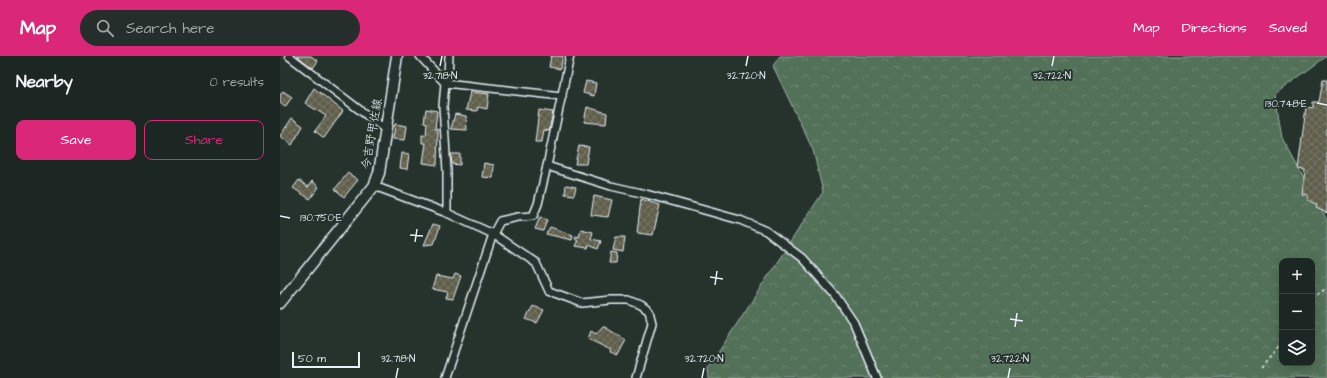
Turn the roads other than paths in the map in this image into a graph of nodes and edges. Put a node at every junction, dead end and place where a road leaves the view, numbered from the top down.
1 (289, 56) edge
2 (397, 56) edge
3 (420, 56) edge
4 (449, 56) edge
5 (570, 56) edge
6 (445, 83) junction
7 (562, 96) junction
8 (386, 130) junction
9 (547, 166) junction
10 (374, 186) junction
11 (447, 213) junction
12 (493, 234) junction
13 (280, 303) edge
14 (446, 378) edge
15 (636, 378) edge
16 (877, 378) edge

1 - 8 street
2 - 8 main road, 今吉野甲佐線
3 - 6 street
4 - 6 street
5 - 7 street
6 - 7 street
6 - 11 street
7 - 9 street
8 - 10 main road, 今吉野甲佐線
9 - 12 street
9 - 16 street
10 - 11 street
10 - 13 main road, 今吉野甲佐線
11 - 12 street
12 - 14 street
12 - 15 street

